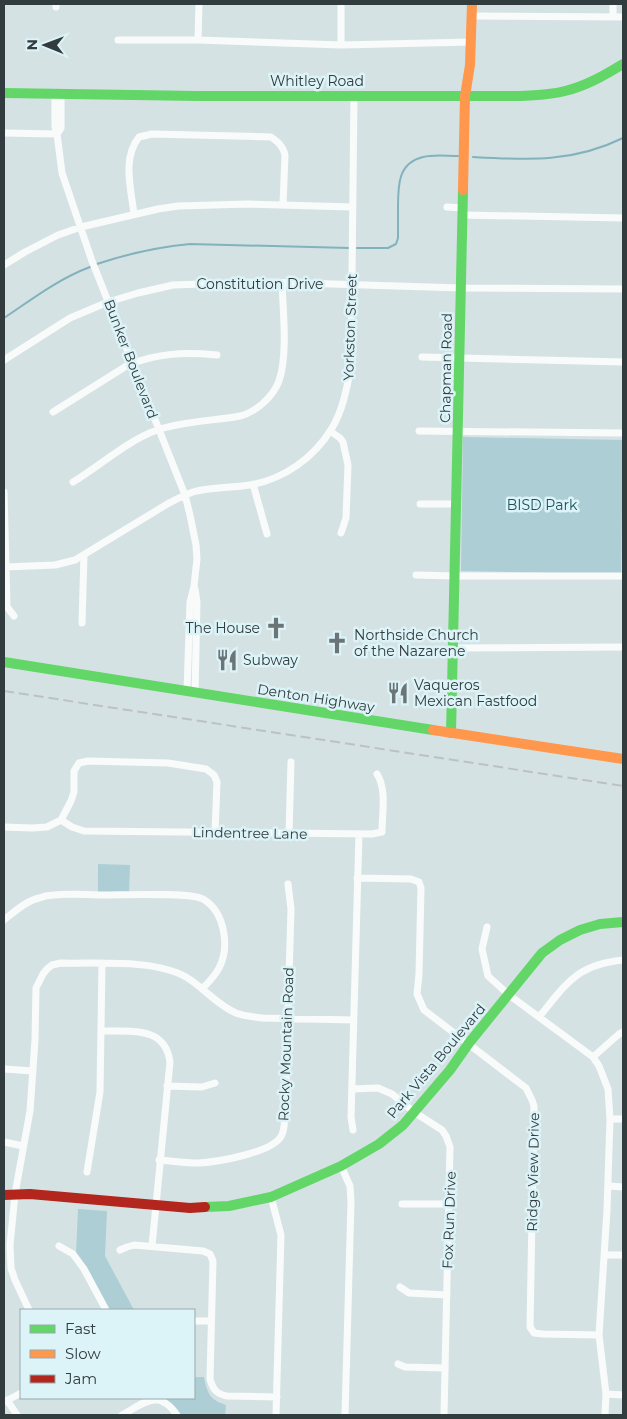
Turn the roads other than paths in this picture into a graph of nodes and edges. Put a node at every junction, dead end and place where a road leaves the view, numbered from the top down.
1 (200, 4) edge
2 (341, 4) edge
3 (472, 4) edge
4 (613, 4) edge
5 (472, 16) junction
6 (613, 16) junction
7 (623, 17) edge
8 (118, 40) dead end
9 (198, 40) junction
10 (472, 42) junction
11 (341, 45) junction
12 (623, 64) edge
13 (4, 93) edge
14 (58, 93) junction
15 (354, 95) junction
16 (465, 96) junction
17 (4, 133) edge
18 (57, 134) junction
19 (283, 205) junction
20 (353, 207) junction
21 (447, 207) dead end
22 (463, 211) junction
23 (134, 214) junction
24 (623, 218) edge
25 (81, 227) junction
26 (4, 265) edge
27 (282, 282) junction
28 (351, 284) junction
29 (462, 288) junction
30 (623, 289) edge
31 (108, 302) junction
32 (216, 355) dead end
33 (422, 357) dead end
34 (460, 358) junction
35 (4, 360) edge
36 (623, 362) edge
37 (132, 363) junction
38 (53, 412) dead end
39 (159, 430) junction
40 (330, 431) junction
41 (419, 431) dead end
42 (458, 431) junction
43 (623, 433) edge
44 (73, 482) dead end
45 (253, 484) junction
46 (4, 492) edge
47 (184, 495) junction
48 (420, 504) dead end
49 (456, 504) junction
50 (341, 532) dead end
51 (267, 534) dead end
52 (84, 556) junction
53 (5, 567) junction
54 (416, 575) dead end
55 (455, 576) junction
56 (623, 576) edge
57 (14, 616) dead end
58 (82, 623) dead end
59 (623, 647) edge
60 (453, 648) junction
61 (4, 662) edge
62 (191, 692) junction
63 (451, 733) junction
64 (623, 759) edge
65 (291, 762) dead end
66 (377, 774) dead end
67 (61, 820) junction
68 (4, 827) edge
69 (215, 832) junction
70 (289, 834) junction
71 (359, 834) junction
72 (357, 878) junction
73 (288, 884) dead end
74 (4, 920) edge
75 (623, 922) edge
76 (487, 927) dead end
77 (623, 960) edge
78 (102, 964) junction
79 (202, 989) junction
80 (509, 995) junction
81 (539, 1017) junction
82 (287, 1019) junction
83 (353, 1020) junction
84 (101, 1030) junction
85 (623, 1032) edge
86 (469, 1043) junction
87 (593, 1056) junction
88 (4, 1069) edge
89 (34, 1072) junction
90 (215, 1083) dead end
91 (167, 1086) junction
92 (352, 1089) junction
93 (414, 1112) junction
94 (623, 1120) edge
95 (610, 1123) junction
96 (353, 1130) dead end
97 (4, 1142) edge
98 (24, 1146) junction
99 (159, 1160) junction
100 (342, 1166) junction
101 (88, 1172) dead end
102 (608, 1186) junction
103 (623, 1187) edge
104 (4, 1189) edge
105 (15, 1194) junction
106 (4, 1195) edge
107 (271, 1197) junction
108 (402, 1204) dead end
109 (449, 1204) junction
110 (156, 1205) junction
111 (60, 1246) dead end
112 (152, 1246) junction
113 (120, 1250) dead end
114 (604, 1255) junction
115 (623, 1255) edge
116 (400, 1287) dead end
117 (447, 1295) junction
118 (29, 1309) edge
119 (105, 1309) edge
120 (211, 1321) junction
121 (195, 1322) edge
122 (599, 1335) junction
123 (398, 1364) dead end
124 (445, 1368) junction
125 (20, 1394) edge
126 (606, 1394) junction
127 (623, 1395) edge
128 (277, 1397) junction
129 (6, 1401) edge
130 (17, 1415) edge
131 (122, 1415) edge
132 (176, 1415) edge
133 (276, 1415) edge
134 (345, 1415) edge
135 (444, 1415) edge
136 (605, 1415) edge

1 - 9 street
2 - 11 street
3 - 5 street, Chapman Road
4 - 6 street
5 - 6 street
5 - 10 street, Chapman Road
6 - 7 street
8 - 9 street
9 - 11 street
10 - 11 street
10 - 16 street, Chapman Road
12 - 16 street, Whitley Road
13 - 14 street, Whitley Road
14 - 15 street, Whitley Road
14 - 18 street, Bunker Boulevard
15 - 16 street, Whitley Road
15 - 20 street, Yorkston Street
16 - 22 street, Chapman Road
17 - 18 street
18 - 25 street, Bunker Boulevard
19 - 20 street
19 - 23 street
19 - 23 street
20 - 28 street, Yorkston Street
21 - 22 street
22 - 24 street
22 - 29 street, Chapman Road
23 - 25 street
25 - 26 street
25 - 31 street, Bunker Boulevard
27 - 28 street, Constitution Drive
27 - 31 street, Constitution Drive
27 - 39 street
28 - 29 street, Constitution Drive
28 - 40 street, Yorkston Street
29 - 30 street, Constitution Drive
29 - 34 street, Chapman Road
31 - 35 street, Constitution Drive
31 - 37 street, Bunker Boulevard
32 - 37 street
33 - 34 street
34 - 36 street
34 - 42 street, Chapman Road
37 - 38 street
37 - 39 street, Bunker Boulevard
39 - 44 street
39 - 47 street, Bunker Boulevard
40 - 45 street, Yorkston Street
40 - 50 street
41 - 42 street
42 - 43 street
42 - 49 street, Chapman Road
45 - 47 street, Yorkston Street
45 - 51 street
46 - 53 street
47 - 52 street, Yorkston Street
47 - 62 street, Bunker Boulevard
48 - 49 street
49 - 55 street, Chapman Road
52 - 53 street, Yorkston Street
52 - 58 street
53 - 57 street
54 - 55 street
55 - 56 street
55 - 60 street, Chapman Road
59 - 60 street
60 - 63 street, Chapman Road
61 - 62 street, Denton Highway
62 - 63 street, Denton Highway
63 - 64 street, Denton Highway
65 - 70 street
66 - 71 street, Lindentree Lane
67 - 68 street
67 - 69 street, Lindentree Lane
67 - 69 street
69 - 70 street, Lindentree Lane
70 - 71 street, Lindentree Lane
71 - 72 street
72 - 83 street
72 - 86 street, Ridge View Drive
73 - 82 street, Rocky Mountain Road
74 - 79 street
75 - 80 street, Park Vista Boulevard
76 - 80 street
77 - 81 street
78 - 79 street
78 - 84 street
78 - 89 street
79 - 82 street
80 - 81 street
80 - 86 street, Park Vista Boulevard
81 - 87 street
82 - 83 street
82 - 99 street, Rocky Mountain Road
83 - 92 street
84 - 91 street
84 - 101 street
85 - 87 street
86 - 93 street, Park Vista Boulevard
86 - 122 street, Ridge View Drive
87 - 95 street
88 - 89 street
89 - 98 street
90 - 91 street
91 - 99 street
92 - 93 street, Fox Run Drive
92 - 96 street
93 - 100 street, Park Vista Boulevard
93 - 109 street, Fox Run Drive
94 - 95 street
95 - 102 street
97 - 98 street
98 - 105 street
99 - 110 street
100 - 107 street, Park Vista Boulevard
100 - 134 street
102 - 103 street
102 - 114 street
104 - 105 street, Park Vista Boulevard
105 - 106 street, Park Vista Boulevard
105 - 110 street, Park Vista Boulevard
105 - 118 street
107 - 110 street, Park Vista Boulevard
107 - 128 street
108 - 109 street
109 - 117 street, Fox Run Drive
110 - 112 street
111 - 119 street
112 - 113 street
112 - 120 street
114 - 115 street
114 - 122 street
116 - 117 street
117 - 124 street, Fox Run Drive
120 - 121 street
120 - 128 street
122 - 126 street
123 - 124 street
124 - 135 street, Fox Run Drive
125 - 129 street
126 - 127 street
126 - 136 street
128 - 133 street
129 - 130 street
131 - 132 street

